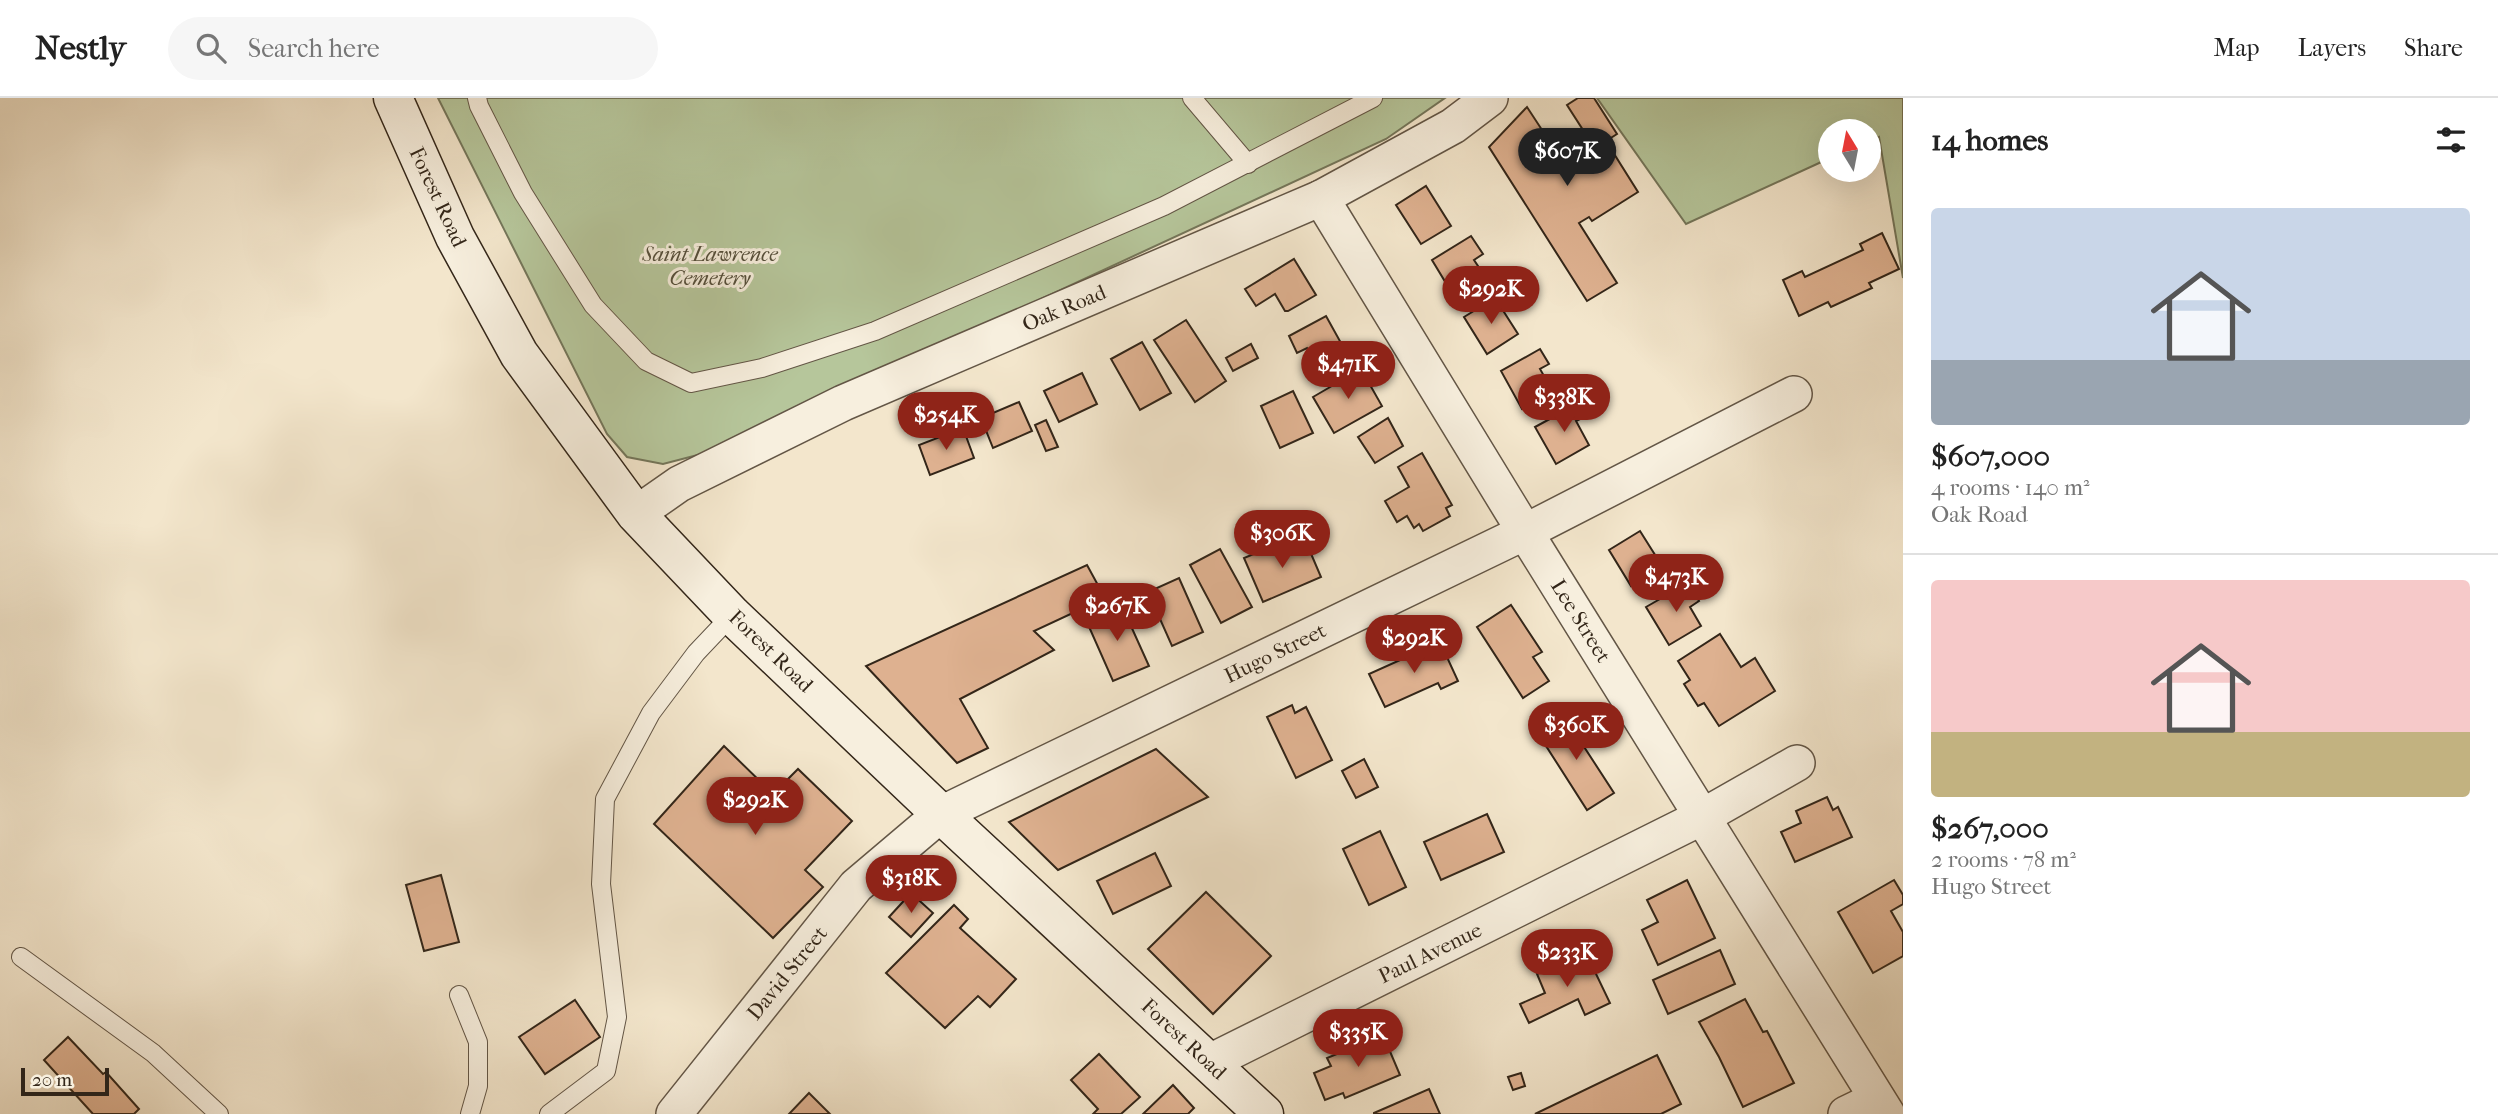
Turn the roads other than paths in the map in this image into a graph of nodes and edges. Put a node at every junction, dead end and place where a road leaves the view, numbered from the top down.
1 (393, 98) edge
2 (477, 98) edge
3 (1192, 98) edge
4 (1373, 98) edge
5 (1490, 98) edge
6 (1248, 164) junction
7 (1321, 198) junction
8 (1794, 394) dead end
9 (636, 514) junction
10 (1525, 532) junction
11 (732, 615) junction
12 (1797, 763) dead end
13 (941, 814) junction
14 (1702, 817) junction
15 (21, 957) dead end
16 (459, 995) dead end
17 (1210, 1062) junction
18 (1882, 1106) edge
19 (219, 1114) edge
20 (470, 1114) edge
21 (549, 1114) edge
22 (674, 1114) edge
23 (1264, 1114) edge
24 (1846, 1114) edge

1 - 9 main road, Forest Road
2 - 6 lane
3 - 6 lane
4 - 6 lane
5 - 7 street, Oak Road
7 - 9 street, Oak Road
7 - 10 street, Lee Street
8 - 10 street, Hugo Street
9 - 11 main road, Forest Road
10 - 13 street, Hugo Street
10 - 14 street, Lee Street
11 - 13 main road, Forest Road
11 - 21 lane
12 - 14 street, Paul Avenue
13 - 17 main road, Forest Road
13 - 22 street, David Street
14 - 17 street, Paul Avenue
14 - 18 street, Lee Street
15 - 19 lane
16 - 20 lane
17 - 23 main road, Forest Road
18 - 24 street

